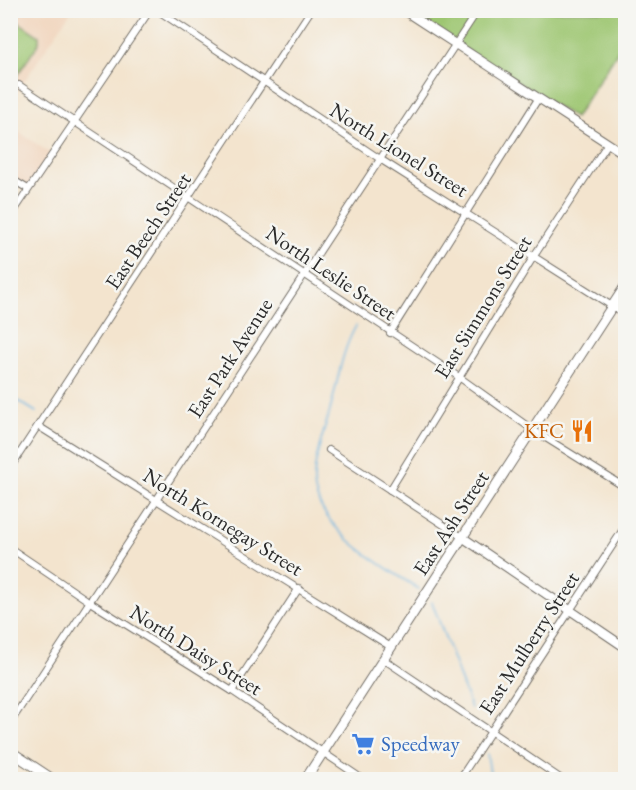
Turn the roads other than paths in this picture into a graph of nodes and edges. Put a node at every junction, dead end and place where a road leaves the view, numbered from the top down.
1 (150, 10) edge
2 (157, 10) edge
3 (311, 10) edge
4 (403, 10) edge
5 (478, 10) edge
6 (455, 44) junction
7 (265, 82) junction
8 (19, 85) dead end
9 (538, 99) junction
10 (75, 123) junction
11 (608, 144) junction
12 (626, 155) edge
13 (380, 159) junction
14 (10, 178) edge
15 (28, 189) junction
16 (189, 198) junction
17 (466, 212) junction
18 (10, 217) edge
19 (534, 256) junction
20 (304, 274) junction
21 (626, 285) edge
22 (612, 306) junction
23 (626, 315) edge
24 (390, 333) junction
25 (459, 377) junction
26 (38, 426) junction
27 (533, 430) junction
28 (329, 450) dead end
29 (10, 468) edge
30 (626, 488) edge
31 (390, 490) junction
32 (157, 500) junction
33 (626, 525) edge
34 (462, 537) junction
35 (10, 549) edge
36 (299, 588) junction
37 (90, 602) junction
38 (571, 610) junction
39 (392, 647) junction
40 (626, 648) edge
41 (383, 659) junction
42 (232, 691) junction
43 (10, 723) edge
44 (491, 731) junction
45 (10, 751) edge
46 (323, 752) junction
47 (54, 780) edge
48 (305, 780) edge
49 (364, 780) edge
50 (459, 780) edge
51 (563, 780) edge

1 - 10 street
2 - 7 street, North Lionel Street
3 - 7 street, East Beech Street
4 - 6 main road
5 - 6 street, East Park Avenue
6 - 9 main road
6 - 13 street, East Park Avenue
7 - 13 street, North Lionel Street
7 - 16 street, East Beech Street
8 - 10 street, North Leslie Street
9 - 11 main road
9 - 17 street
10 - 15 street
10 - 16 street, North Leslie Street
11 - 12 main road
11 - 19 street, East Simmons Street
13 - 17 street, North Lionel Street
13 - 20 street, East Park Avenue
14 - 15 street
15 - 18 street
16 - 20 street, North Leslie Street
16 - 26 street, East Beech Street
17 - 19 street, North Lionel Street
17 - 24 street
19 - 22 street, North Lionel Street
19 - 25 street, East Simmons Street
20 - 24 street, North Leslie Street
20 - 32 street, East Park Avenue
21 - 22 main road, East Ash Street
22 - 23 street, North Lionel Street
22 - 27 main road, East Ash Street
24 - 25 street, North Leslie Street
25 - 27 street, North Leslie Street
25 - 31 street, East Simmons Street
26 - 29 street, East Beech Street
26 - 32 street, North Kornegay Street
27 - 30 street, North Leslie Street
27 - 34 main road, East Ash Street
28 - 31 street
31 - 34 street
32 - 36 street, North Kornegay Street
32 - 37 street, East Park Avenue
33 - 38 street, East Mulberry Street
34 - 38 main road
34 - 39 main road, East Ash Street
35 - 37 street, North Daisy Street
36 - 39 street, North Kornegay Street
36 - 42 street
37 - 42 street, North Daisy Street
37 - 43 street, East Park Avenue
38 - 40 main road
38 - 44 street, East Mulberry Street
39 - 41 main road, East Ash Street
41 - 44 street
41 - 46 main road, East Ash Street
42 - 46 street, North Daisy Street
44 - 50 street, East Mulberry Street
44 - 51 street
45 - 47 main road
46 - 48 main road, East Ash Street
46 - 49 street, North Daisy Street

